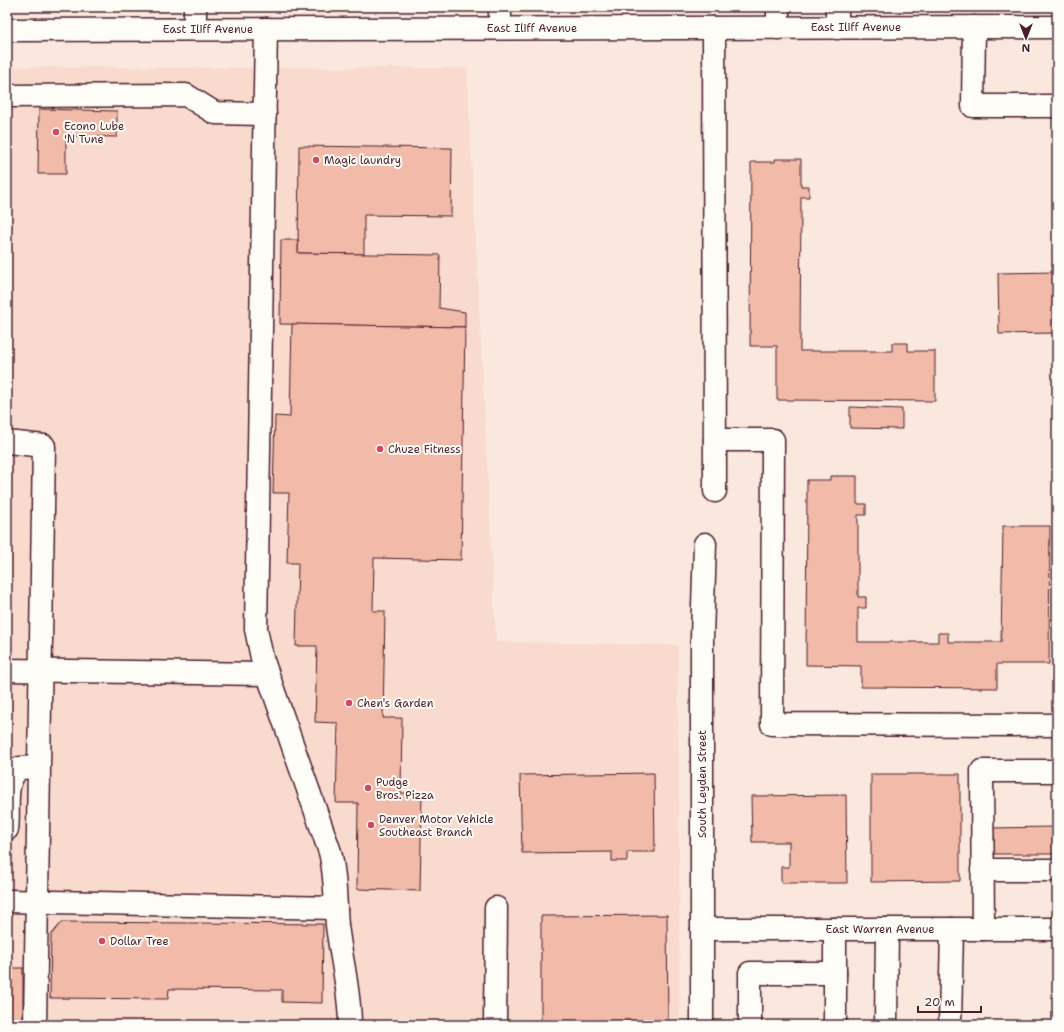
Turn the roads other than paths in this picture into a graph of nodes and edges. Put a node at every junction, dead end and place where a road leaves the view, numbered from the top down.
1 (195, 7) edge
2 (500, 17) edge
3 (778, 17) edge
4 (837, 17) edge
5 (974, 27) junction
6 (1057, 27) edge
7 (714, 28) junction
8 (195, 29) junction
9 (266, 29) junction
10 (7, 30) edge
11 (7, 96) edge
12 (1057, 106) edge
13 (265, 114) junction
14 (715, 440) junction
15 (7, 442) edge
16 (716, 492) dead end
17 (705, 544) dead end
18 (7, 670) edge
19 (40, 671) junction
20 (267, 674) junction
21 (1057, 725) edge
22 (38, 767) junction
23 (1057, 771) edge
24 (7, 830) edge
25 (982, 870) junction
26 (1057, 870) edge
27 (7, 901) edge
28 (36, 901) junction
29 (336, 908) junction
30 (496, 908) dead end
31 (702, 929) junction
32 (835, 929) junction
33 (887, 929) junction
34 (952, 929) junction
35 (983, 929) junction
36 (1057, 929) edge
37 (835, 973) junction
38 (35, 1025) edge
39 (350, 1025) edge
40 (495, 1025) edge
41 (702, 1025) edge
42 (750, 1025) edge
43 (835, 1025) edge
44 (886, 1025) edge
45 (950, 1025) edge

1 - 8 street
2 - 7 street, East Iliff Avenue
2 - 9 street, East Iliff Avenue
3 - 4 street, East Iliff Avenue
3 - 7 street, East Iliff Avenue
4 - 5 street, East Iliff Avenue
5 - 6 street, East Iliff Avenue
5 - 12 street
7 - 14 street
8 - 9 street, East Iliff Avenue
8 - 10 street, East Iliff Avenue
9 - 13 street
11 - 13 street
13 - 20 street
14 - 16 street
14 - 21 street
15 - 19 street
17 - 31 street, South Leyden Street
18 - 19 street
19 - 20 street
19 - 22 street
20 - 29 street
22 - 24 street
22 - 28 street
23 - 25 street
25 - 26 street
25 - 35 street
27 - 28 street
28 - 29 street
28 - 38 street
29 - 39 street
30 - 40 street
31 - 32 street, East Warren Avenue
31 - 41 street, South Leyden Street
32 - 33 street, East Warren Avenue
32 - 37 street
33 - 34 street, East Warren Avenue
33 - 44 street
34 - 35 street, East Warren Avenue
34 - 45 street
35 - 36 street, East Warren Avenue
37 - 42 street
37 - 43 street

